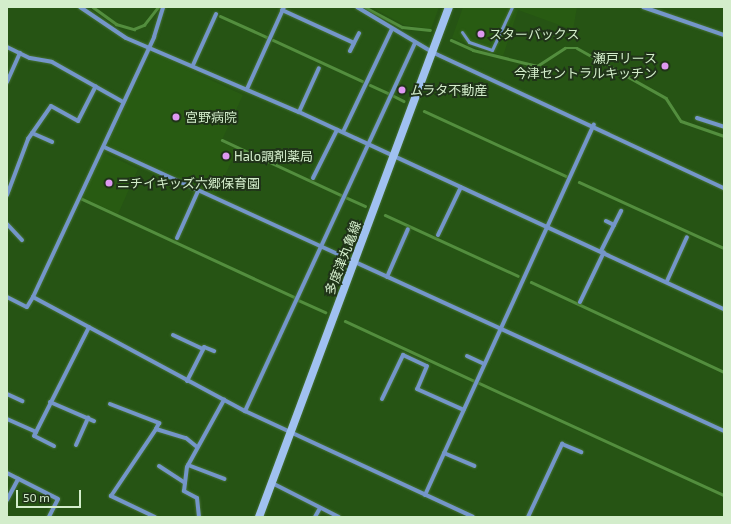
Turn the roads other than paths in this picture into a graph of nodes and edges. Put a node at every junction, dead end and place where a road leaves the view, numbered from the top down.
1 (80, 7) edge
2 (163, 7) edge
3 (357, 7) edge
4 (449, 7) edge
5 (512, 7) edge
6 (643, 7) edge
7 (283, 9) edge
8 (216, 14) dead end
9 (392, 29) junction
10 (462, 32) dead end
11 (359, 33) dead end
12 (724, 35) edge
13 (354, 43) junction
14 (415, 43) junction
15 (148, 46) junction
16 (7, 47) edge
17 (350, 51) dead end
18 (20, 53) junction
19 (434, 53) junction
20 (193, 66) junction
21 (320, 68) dead end
22 (7, 82) edge
23 (96, 86) junction
24 (247, 89) junction
25 (123, 102) junction
26 (300, 112) junction
27 (697, 118) dead end
28 (594, 125) junction
29 (724, 127) edge
30 (337, 130) junction
31 (343, 132) junction
32 (32, 134) junction
33 (52, 142) dead end
34 (368, 144) junction
35 (104, 147) junction
36 (396, 158) junction
37 (313, 178) dead end
38 (461, 187) junction
39 (724, 188) edge
40 (198, 190) junction
41 (7, 195) edge
42 (620, 211) dead end
43 (606, 221) dead end
44 (7, 224) edge
45 (614, 225) junction
46 (548, 228) junction
47 (408, 229) dead end
48 (438, 235) dead end
49 (687, 237) dead end
50 (177, 238) dead end
51 (22, 240) dead end
52 (321, 246) junction
53 (603, 251) junction
54 (355, 260) junction
55 (387, 277) junction
56 (667, 281) junction
57 (7, 297) edge
58 (33, 297) junction
59 (580, 302) dead end
60 (724, 309) edge
61 (89, 327) junction
62 (499, 330) junction
63 (173, 335) dead end
64 (203, 349) junction
65 (214, 352) dead end
66 (467, 356) dead end
67 (484, 364) junction
68 (187, 381) junction
69 (7, 394) edge
70 (382, 399) dead end
71 (224, 400) junction
72 (22, 401) dead end
73 (50, 402) junction
74 (110, 404) dead end
75 (464, 410) junction
76 (245, 411) junction
77 (88, 418) junction
78 (7, 419) edge
79 (94, 421) dead end
80 (156, 429) junction
81 (724, 431) edge
82 (36, 432) junction
83 (291, 432) junction
84 (76, 445) dead end
85 (54, 446) dead end
86 (196, 446) junction
87 (581, 452) dead end
88 (444, 453) junction
89 (188, 465) junction
90 (159, 466) dead end
91 (474, 466) dead end
92 (7, 473) edge
93 (18, 479) junction
94 (224, 479) dead end
95 (185, 483) junction
96 (272, 483) junction
97 (425, 495) junction
98 (7, 500) edge
99 (320, 508) junction
100 (48, 517) edge
101 (154, 517) edge
102 (199, 517) edge
103 (259, 517) edge
104 (315, 517) edge
105 (339, 517) edge
106 (472, 517) edge
107 (528, 517) edge

1 - 15 street
2 - 15 street
3 - 9 street
4 - 19 main road, 多度津丸亀線
5 - 10 lane
6 - 12 street
7 - 13 street
7 - 24 street
8 - 20 street
9 - 14 street
9 - 31 street
11 - 13 street
13 - 17 street
14 - 19 street
14 - 34 street
15 - 20 street
15 - 25 street
16 - 18 street
18 - 22 street
18 - 23 street
19 - 28 street
19 - 36 main road, 多度津丸亀線
20 - 24 street
21 - 26 street
23 - 25 street
23 - 32 street
24 - 26 street
25 - 35 street
26 - 30 street
27 - 29 street
28 - 39 street
28 - 46 street
30 - 31 street
30 - 37 street
31 - 34 street
32 - 33 street
32 - 41 street
34 - 36 street
34 - 52 street
35 - 40 street
35 - 58 street
36 - 38 street
36 - 54 main road, 多度津丸亀線
38 - 46 street
38 - 48 street
40 - 50 street
40 - 52 street
42 - 45 street
43 - 45 street
44 - 51 street
45 - 53 street
46 - 53 street
46 - 62 street
47 - 55 street
49 - 56 street
52 - 54 street
52 - 76 street
53 - 56 street
53 - 59 street
54 - 55 street
54 - 83 main road, 多度津丸亀線
55 - 62 street
56 - 60 street
57 - 58 street
58 - 61 street
61 - 68 street
61 - 73 street
62 - 67 street
62 - 81 street
63 - 64 street
64 - 65 street
64 - 68 street
66 - 67 street
67 - 75 street
68 - 71 street
69 - 72 street
70 - 75 street
71 - 76 street
71 - 86 street
73 - 77 street
73 - 82 street
74 - 80 street
75 - 88 street
76 - 83 street
77 - 79 street
77 - 84 street
78 - 82 street
80 - 86 street
80 - 101 street
82 - 85 street
83 - 96 main road, 多度津丸亀線
83 - 97 street
86 - 89 street
87 - 107 street
88 - 91 street
88 - 97 street
89 - 94 street
89 - 95 street
90 - 95 street
92 - 93 street
93 - 98 street
93 - 100 street
95 - 102 street
96 - 99 street
96 - 103 main road, 多度津丸亀線
97 - 106 street
99 - 104 street
99 - 105 street

